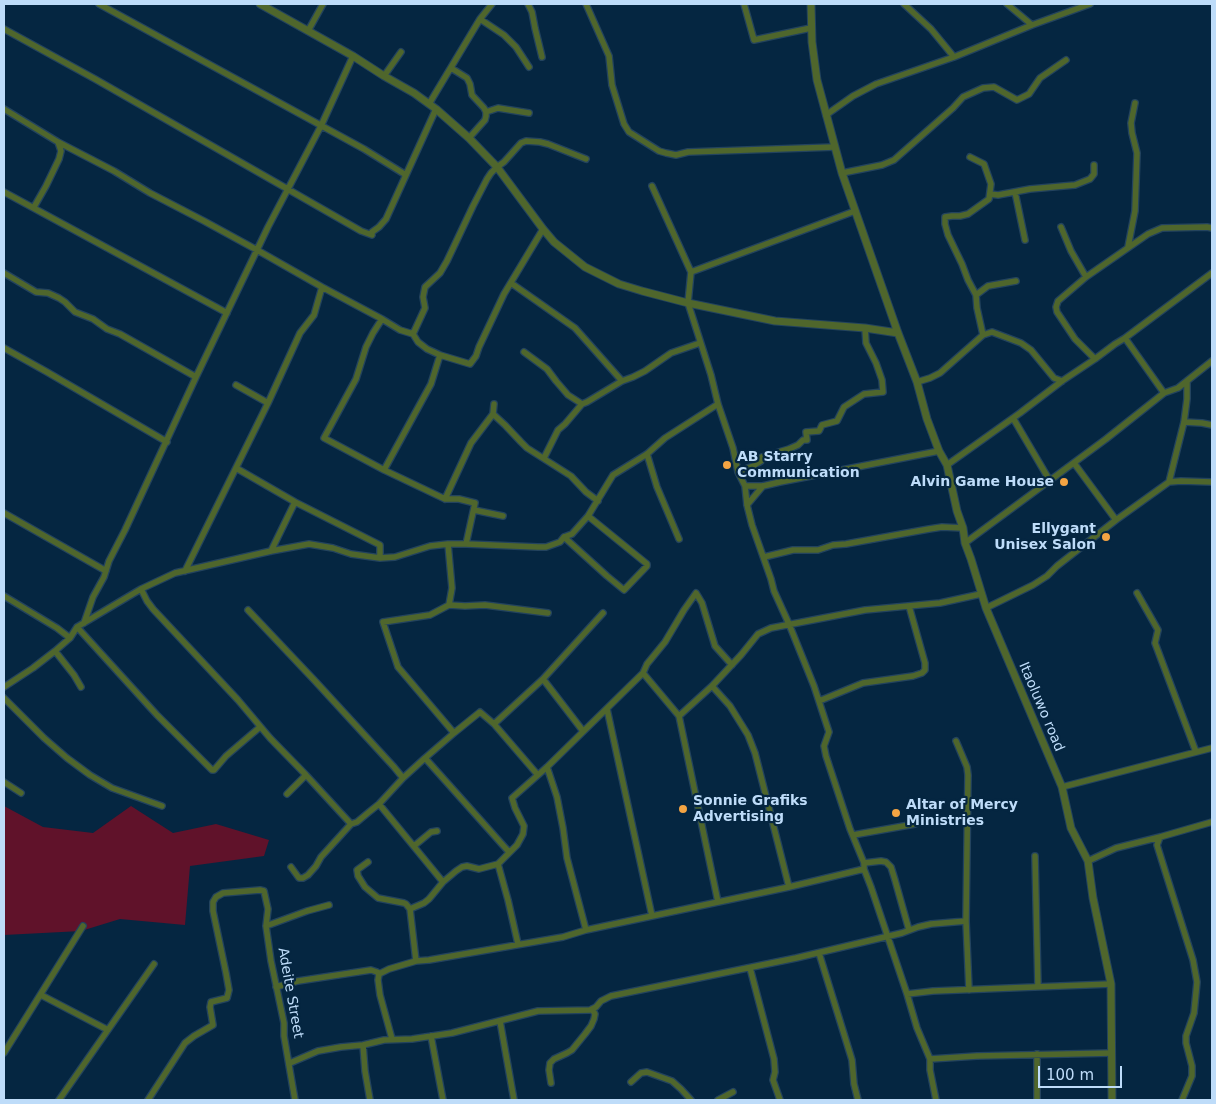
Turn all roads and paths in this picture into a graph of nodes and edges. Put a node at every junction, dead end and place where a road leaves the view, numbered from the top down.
1 (99, 4) edge
2 (260, 4) edge
3 (323, 4) edge
4 (492, 4) edge
5 (528, 4) edge
6 (586, 4) edge
7 (744, 4) edge
8 (811, 4) edge
9 (904, 4) edge
10 (1007, 4) edge
11 (1090, 4) edge
12 (480, 19) junction
13 (1032, 25) junction
14 (811, 28) junction
15 (4, 29) edge
16 (308, 31) junction
17 (400, 52) dead end
18 (353, 56) junction
19 (542, 57) dead end
20 (954, 57) junction
21 (1066, 60) dead end
22 (529, 67) dead end
23 (451, 68) junction
24 (384, 76) junction
25 (1135, 103) dead end
26 (429, 104) junction
27 (4, 109) edge
28 (436, 109) junction
29 (486, 112) junction
30 (529, 113) dead end
31 (826, 115) junction
32 (321, 126) junction
33 (470, 138) junction
34 (58, 142) junction
35 (835, 147) junction
36 (970, 157) dead end
37 (586, 159) dead end
38 (1094, 164) dead end
39 (497, 167) junction
40 (842, 173) junction
41 (406, 175) junction
42 (652, 186) dead end
43 (288, 189) junction
44 (4, 192) edge
45 (1014, 192) junction
46 (990, 194) junction
47 (34, 207) junction
48 (855, 211) junction
49 (1061, 227) dead end
50 (1212, 228) edge
51 (543, 229) junction
52 (1026, 240) dead end
53 (1128, 247) junction
54 (257, 250) junction
55 (691, 272) junction
56 (4, 273) edge
57 (1212, 273) edge
58 (1086, 277) junction
59 (1016, 281) dead end
60 (511, 283) junction
61 (322, 287) junction
62 (976, 295) junction
63 (688, 303) junction
64 (227, 313) junction
65 (382, 319) junction
66 (865, 328) junction
67 (898, 333) junction
68 (413, 334) junction
69 (983, 335) junction
70 (1125, 338) junction
71 (700, 343) junction
72 (4, 348) edge
73 (524, 352) dead end
74 (440, 355) junction
75 (1095, 359) junction
76 (1212, 361) edge
77 (196, 377) junction
78 (622, 381) junction
79 (1062, 381) junction
80 (1187, 381) junction
81 (917, 382) junction
82 (236, 385) dead end
83 (1164, 393) junction
84 (268, 403) junction
85 (494, 404) dead end
86 (582, 404) junction
87 (718, 404) junction
88 (493, 414) junction
89 (1013, 418) junction
90 (1184, 422) junction
91 (1212, 425) edge
92 (167, 442) junction
93 (939, 451) junction
94 (646, 454) junction
95 (544, 458) junction
96 (1074, 463) junction
97 (947, 466) junction
98 (236, 468) junction
99 (384, 470) junction
100 (738, 472) junction
101 (1050, 481) junction
102 (1169, 482) junction
103 (1212, 482) edge
104 (745, 486) junction
105 (763, 486) junction
106 (445, 499) junction
107 (598, 501) junction
108 (294, 502) junction
109 (747, 505) junction
110 (474, 510) junction
111 (4, 514) edge
112 (503, 516) dead end
113 (588, 516) junction
114 (1116, 520) junction
115 (963, 528) junction
116 (564, 536) junction
117 (679, 538) dead end
118 (965, 543) junction
119 (448, 544) junction
120 (466, 544) junction
121 (271, 551) junction
122 (380, 558) junction
123 (764, 558) junction
124 (106, 571) junction
125 (185, 571) junction
126 (141, 589) junction
127 (1137, 593) dead end
128 (981, 594) junction
129 (4, 596) edge
130 (449, 604) junction
131 (909, 606) junction
132 (986, 608) junction
133 (248, 610) dead end
134 (548, 613) dead end
135 (603, 613) dead end
136 (84, 623) junction
137 (790, 624) junction
138 (77, 627) junction
139 (70, 638) junction
140 (55, 651) junction
141 (732, 665) junction
142 (643, 673) junction
143 (542, 679) junction
144 (712, 686) junction
145 (81, 687) dead end
146 (4, 688) edge
147 (4, 698) edge
148 (819, 701) junction
149 (607, 709) junction
150 (679, 716) junction
151 (494, 724) junction
152 (260, 727) junction
153 (583, 731) junction
154 (454, 733) junction
155 (956, 741) dead end
156 (1212, 748) edge
157 (1196, 752) junction
158 (426, 758) junction
159 (547, 767) junction
160 (537, 774) junction
161 (306, 775) junction
162 (403, 778) junction
163 (4, 782) edge
164 (1062, 787) junction
165 (21, 794) dead end
166 (287, 794) dead end
167 (379, 804) junction
168 (162, 806) dead end
169 (1212, 822) edge
170 (351, 824) junction
171 (915, 824) dead end
172 (437, 831) dead end
173 (853, 835) junction
174 (1160, 837) junction
175 (414, 846) junction
176 (509, 852) junction
177 (1035, 856) dead end
178 (1088, 861) junction
179 (368, 862) dead end
180 (498, 864) junction
181 (864, 866) junction
182 (292, 867) dead end
183 (444, 882) junction
184 (789, 888) junction
185 (718, 902) junction
186 (329, 905) dead end
187 (410, 909) junction
188 (652, 916) junction
189 (966, 921) junction
190 (83, 926) dead end
191 (266, 926) junction
192 (586, 930) junction
193 (909, 930) junction
194 (888, 936) junction
195 (518, 944) junction
196 (819, 952) junction
197 (416, 961) junction
198 (154, 964) dead end
199 (750, 968) junction
200 (380, 974) junction
201 (1111, 984) junction
202 (276, 987) junction
203 (1038, 987) junction
204 (969, 990) junction
205 (907, 994) junction
206 (41, 995) junction
207 (592, 1009) junction
208 (500, 1021) junction
209 (108, 1030) junction
210 (431, 1036) junction
211 (392, 1038) junction
212 (363, 1045) junction
213 (4, 1053) edge
214 (1112, 1053) junction
215 (1037, 1054) junction
216 (930, 1059) junction
217 (290, 1063) junction
218 (631, 1082) dead end
219 (551, 1083) dead end
220 (733, 1092) dead end
221 (59, 1100) edge
222 (148, 1100) edge
223 (295, 1100) edge
224 (370, 1100) edge
225 (442, 1100) edge
226 (514, 1100) edge
227 (691, 1100) edge
228 (718, 1100) edge
229 (780, 1100) edge
230 (858, 1100) edge
231 (936, 1100) edge
232 (1038, 1100) edge
233 (1112, 1100) edge
234 (1182, 1100) edge

1 - 32 street
2 - 16 street
3 - 16 street
4 - 12 street
5 - 19 street
6 - 35 street
7 - 14 street
8 - 14 street, Itaoluwo road
9 - 20 street
10 - 13 street
11 - 13 street
12 - 22 street
12 - 23 street
13 - 20 street
14 - 31 street, Itaoluwo road
15 - 43 street
16 - 18 street
17 - 24 street
18 - 24 street
18 - 32 street
20 - 31 street
21 - 40 street
23 - 26 street
23 - 29 street
24 - 26 street
25 - 53 street
26 - 28 street
27 - 34 street
28 - 33 street
28 - 41 street
29 - 30 street
29 - 33 street
31 - 35 street, Itaoluwo road
32 - 41 street
32 - 43 street
33 - 39 street
34 - 47 street
34 - 54 street
35 - 40 street, Itaoluwo road
36 - 46 street
37 - 39 street
38 - 45 street
39 - 51 street
39 - 68 street
40 - 48 street, Itaoluwo road
41 - 43 street
42 - 55 street
43 - 54 street
44 - 47 street
45 - 46 street
45 - 52 street
46 - 62 street
47 - 64 street
48 - 55 street
48 - 67 street, Itaoluwo road
49 - 58 street
50 - 53 street
51 - 60 street
51 - 63 street
53 - 58 street
54 - 61 street
54 - 64 street
55 - 63 street
56 - 77 street
57 - 70 street
58 - 75 street
59 - 62 street
60 - 74 street
60 - 78 street
61 - 65 street
61 - 84 street
62 - 69 street
63 - 66 street
63 - 71 street
64 - 77 street
65 - 68 street
65 - 99 street
66 - 67 street
66 - 100 street
67 - 81 street, Itaoluwo road
68 - 74 street
69 - 79 street
69 - 81 street
70 - 75 street
70 - 83 street
71 - 78 street
71 - 87 street
72 - 92 street
73 - 86 street
74 - 99 street
75 - 79 street
76 - 80 street
77 - 92 street
78 - 86 street
79 - 89 street
80 - 83 street
80 - 90 street
81 - 93 street, Itaoluwo road
82 - 84 street
83 - 96 street
84 - 98 street
85 - 88 street
86 - 95 street
87 - 94 street
87 - 100 street
88 - 95 street
88 - 106 street
89 - 97 street
89 - 101 street
90 - 91 street
90 - 102 street
92 - 124 street
93 - 97 street, Itaoluwo road
93 - 105 street
94 - 107 street
94 - 117 street
95 - 107 street
96 - 101 street
96 - 114 street
97 - 115 street, Itaoluwo road
98 - 108 street
98 - 125 street
99 - 106 street
100 - 104 street
101 - 118 street
102 - 103 street
102 - 114 street
104 - 105 street
104 - 109 street
105 - 109 street
106 - 110 street
107 - 113 street
108 - 121 street
108 - 122 street
109 - 123 street
110 - 112 street
110 - 120 street
111 - 124 street
113 - 116 street
113 - 116 street
114 - 132 street
115 - 118 street, Itaoluwo road
115 - 123 street
116 - 120 street
118 - 128 street, Itaoluwo road
119 - 120 street
119 - 122 street
119 - 130 street
121 - 122 street
121 - 125 street
123 - 137 street
124 - 136 street
125 - 126 street
126 - 136 street
126 - 152 street
127 - 157 street
128 - 131 street
128 - 132 street, Itaoluwo road
129 - 139 street
130 - 134 street
130 - 154 street
131 - 137 street
131 - 148 street
132 - 164 street, Itaoluwo road
133 - 162 street
135 - 143 street
136 - 138 street
137 - 141 street
137 - 148 street
138 - 139 street
138 - 152 street
139 - 140 street
140 - 145 street
140 - 146 street
141 - 142 street
141 - 144 street
142 - 149 street
142 - 150 street
143 - 151 street
143 - 153 street
144 - 150 street
144 - 184 street
147 - 168 street
148 - 173 street
149 - 153 street
149 - 188 street
150 - 185 street
151 - 154 street
151 - 160 street
152 - 161 street
153 - 159 street
154 - 158 street
155 - 189 street
156 - 157 street
157 - 164 street
158 - 162 street
158 - 176 street
159 - 160 street
159 - 192 street
160 - 176 street
161 - 166 street
161 - 170 street
162 - 167 street
163 - 165 street
164 - 178 street, Itaoluwo road
167 - 170 street
167 - 175 street
169 - 174 street
170 - 182 street
171 - 173 street
172 - 175 street
173 - 181 street
174 - 178 street
174 - 234 street
175 - 183 street
176 - 180 street
177 - 203 street
178 - 201 street, Itaoluwo road
179 - 187 street
180 - 183 street
180 - 195 street
181 - 184 street
181 - 193 street
181 - 194 street
183 - 187 street
184 - 185 street
185 - 188 street
186 - 191 street
187 - 197 street
188 - 192 street
189 - 193 street
189 - 204 street
190 - 206 street
191 - 202 street, Adeite Street
191 - 222 street, Adeite Street
192 - 195 street
193 - 194 street
194 - 196 street
194 - 205 street
195 - 197 street
196 - 199 street
196 - 230 street
197 - 200 street
198 - 209 street
199 - 207 street
199 - 229 street
200 - 202 street
200 - 211 street
201 - 203 street
201 - 214 street, Itaoluwo road
202 - 217 street, Adeite Street
203 - 204 street
204 - 205 street
205 - 216 street
206 - 209 street
206 - 213 street
207 - 208 street
207 - 219 street
208 - 210 street
208 - 226 street
209 - 221 street
210 - 211 street
210 - 225 street
211 - 212 street
212 - 217 street
212 - 224 street
214 - 215 street
214 - 233 street, Itaoluwo road
215 - 216 street
215 - 232 street
216 - 231 street
217 - 223 street, Adeite Street
218 - 227 street
220 - 228 street

